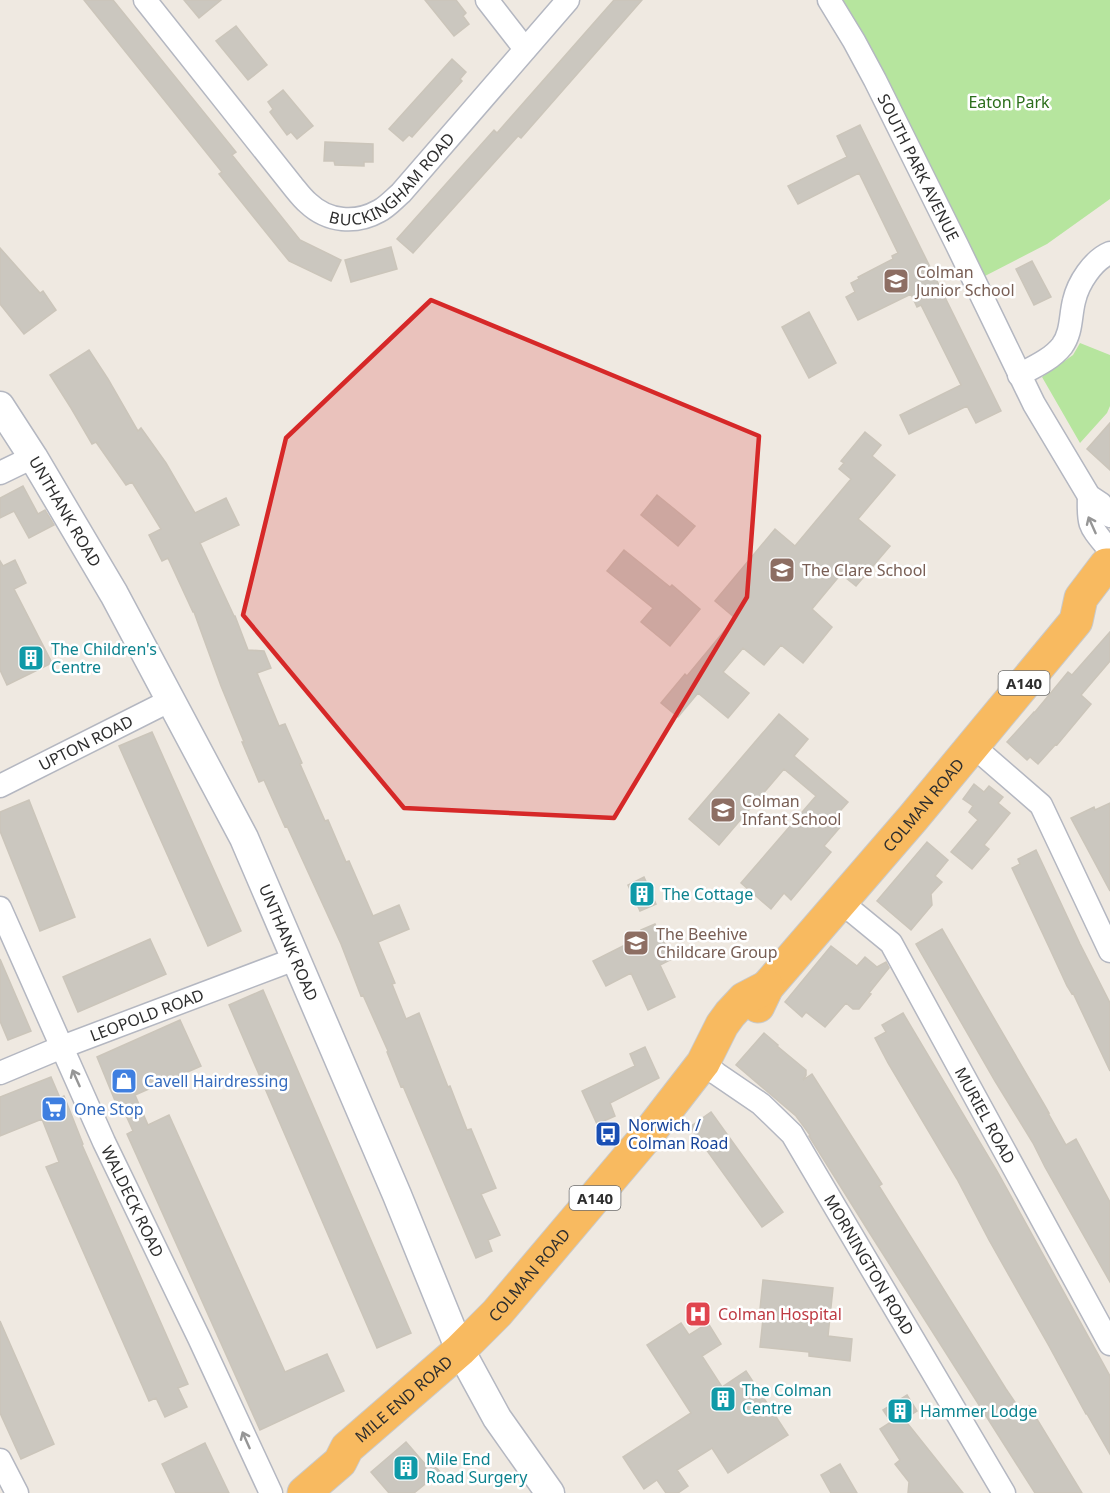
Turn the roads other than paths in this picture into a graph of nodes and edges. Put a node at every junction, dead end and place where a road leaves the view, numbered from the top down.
1 (145, 0) edge
2 (487, 0) edge
3 (568, 0) edge
4 (829, 0) edge
5 (525, 49) junction
6 (1110, 253) edge
7 (1019, 375) junction
8 (0, 406) edge
9 (33, 457) junction
10 (0, 473) edge
11 (1089, 496) junction
12 (1110, 516) edge
13 (1110, 547) edge
14 (1110, 565) edge
15 (1110, 596) edge
16 (1076, 621) junction
17 (171, 700) junction
18 (973, 746) junction
19 (0, 786) edge
20 (841, 902) junction
21 (0, 908) edge
22 (1110, 951) edge
23 (295, 959) junction
24 (62, 1047) junction
25 (705, 1060) junction
26 (0, 1073) edge
27 (1110, 1344) edge
28 (460, 1350) junction
29 (347, 1448) junction
30 (0, 1460) edge
31 (17, 1493) edge
32 (271, 1493) edge
33 (290, 1493) edge
34 (304, 1493) edge
35 (550, 1493) edge
36 (1004, 1493) edge

1 - 5 street, BUCKINGHAM ROAD
2 - 5 street
3 - 5 street, BUCKINGHAM ROAD
4 - 7 street, SOUTH PARK AVENUE
6 - 7 street
7 - 11 street, SOUTH PARK AVENUE
8 - 9 street, UNTHANK ROAD
9 - 10 street
9 - 17 street, UNTHANK ROAD
11 - 12 street, SOUTH PARK AVENUE
13 -> 11 street, SOUTH PARK AVENUE
14 - 16 highway, COLMAN ROAD / A140
15 - 16 highway, COLMAN ROAD / A140
16 - 18 highway, COLMAN ROAD / A140
17 - 19 street, UPTON ROAD
17 - 23 street, UNTHANK ROAD
18 - 20 highway, COLMAN ROAD / A140
18 - 22 street
20 - 25 highway, COLMAN ROAD / A140
20 - 27 street, MURIEL ROAD
21 - 24 street, WALDECK ROAD
23 - 24 street, LEOPOLD ROAD
23 - 28 street, UNTHANK ROAD
24 - 26 street, LEOPOLD ROAD
32 -> 24 street, WALDECK ROAD
25 - 28 highway, COLMAN ROAD / A140
25 - 36 street, MORNINGTON ROAD
28 - 29 highway, MILE END ROAD / A140
28 - 35 street, UNTHANK ROAD
29 - 33 highway, MILE END ROAD / A140
29 - 34 highway, MILE END ROAD / A140
30 - 31 street

